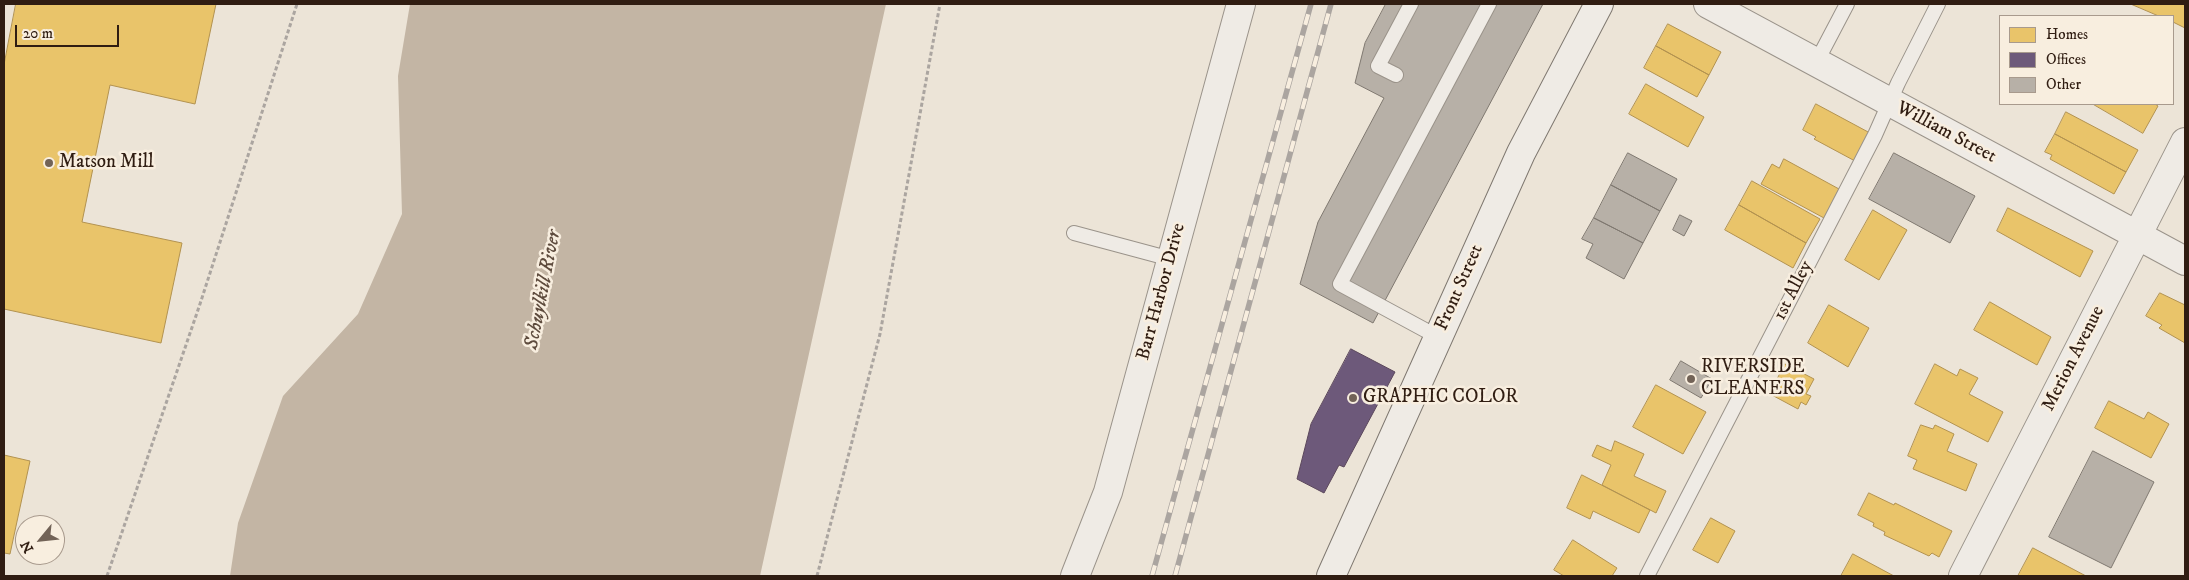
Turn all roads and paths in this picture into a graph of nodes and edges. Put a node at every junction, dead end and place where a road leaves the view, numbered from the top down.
1 (298, 4) edge
2 (940, 4) edge
3 (1241, 4) edge
4 (1411, 4) edge
5 (1488, 4) edge
6 (1599, 4) edge
7 (1847, 4) edge
8 (1938, 4) edge
9 (1713, 5) edge
10 (1816, 63) junction
11 (1396, 75) dead end
12 (1889, 102) junction
13 (2185, 142) edge
14 (1074, 233) dead end
15 (2138, 236) junction
16 (1171, 259) junction
17 (2185, 261) edge
18 (1438, 337) junction
19 (108, 576) edge
20 (817, 576) edge
21 (1075, 576) edge
22 (1331, 576) edge
23 (1647, 576) edge
24 (1963, 576) edge

1 - 19 path
2 - 20 path
3 - 16 street, Barr Harbor Drive
4 - 11 lane
5 - 18 lane
6 - 18 street, Front Street
7 - 10 lane
8 - 12 lane, 1st Alley
9 - 10 street, William Street
10 - 12 street, William Street
12 - 15 street, William Street
12 - 23 lane, 1st Alley
13 - 15 street, Merion Avenue
14 - 16 lane
15 - 17 street, William Street
15 - 24 street, Merion Avenue
16 - 21 street, Barr Harbor Drive
18 - 22 street, Front Street

